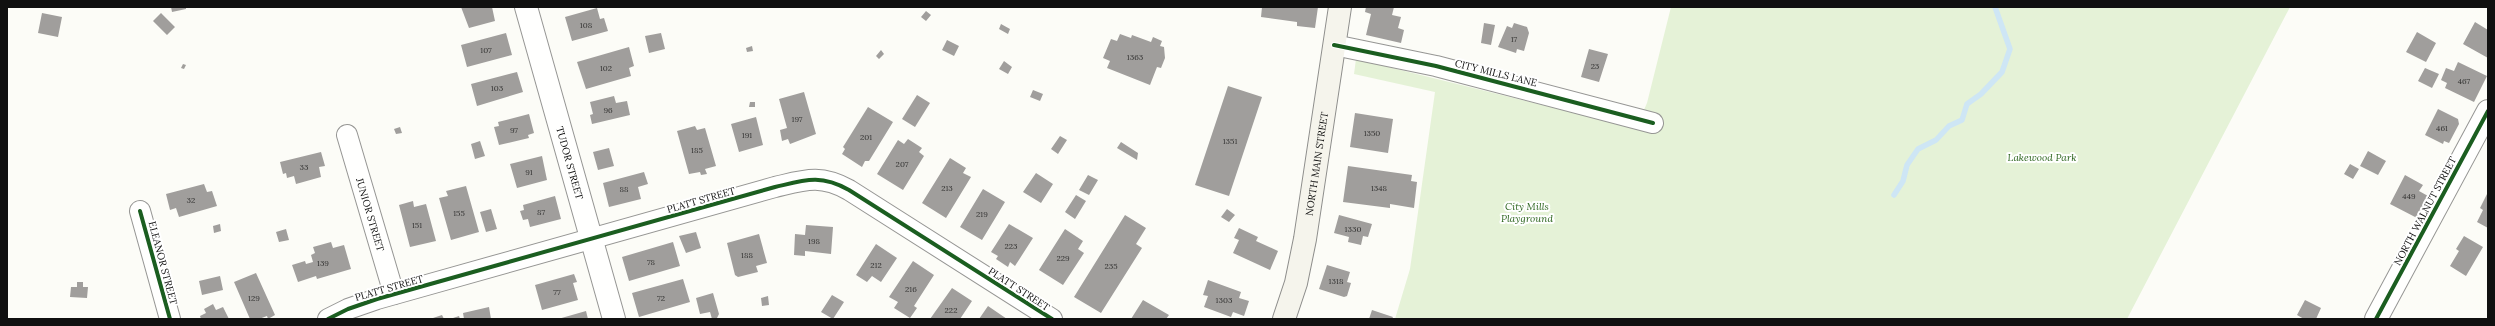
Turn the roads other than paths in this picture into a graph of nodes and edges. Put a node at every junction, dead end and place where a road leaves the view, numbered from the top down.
1 (526, 7) edge
2 (1340, 7) edge
3 (1334, 45) junction
4 (2488, 111) edge
5 (1653, 123) dead end
6 (347, 135) dead end
7 (140, 211) dead end
8 (591, 239) junction
9 (394, 294) junction
10 (170, 319) edge
11 (328, 319) edge
12 (614, 319) edge
13 (1052, 319) edge
14 (1284, 319) edge
15 (2376, 319) edge

1 - 8 street, TUDOR STREET
2 - 3 main road, NORTH MAIN STREET
3 - 5 street, CITY MILLS LANE
3 - 14 main road, NORTH MAIN STREET
4 - 15 street, NORTH WALNUT STREET
6 - 9 street, JUNIOR STREET
7 - 10 street, ELEANOR STREET
8 - 9 street, PLATT STREET
8 - 12 street, TUDOR STREET
8 - 13 street, PLATT STREET
9 - 11 street, PLATT STREET

